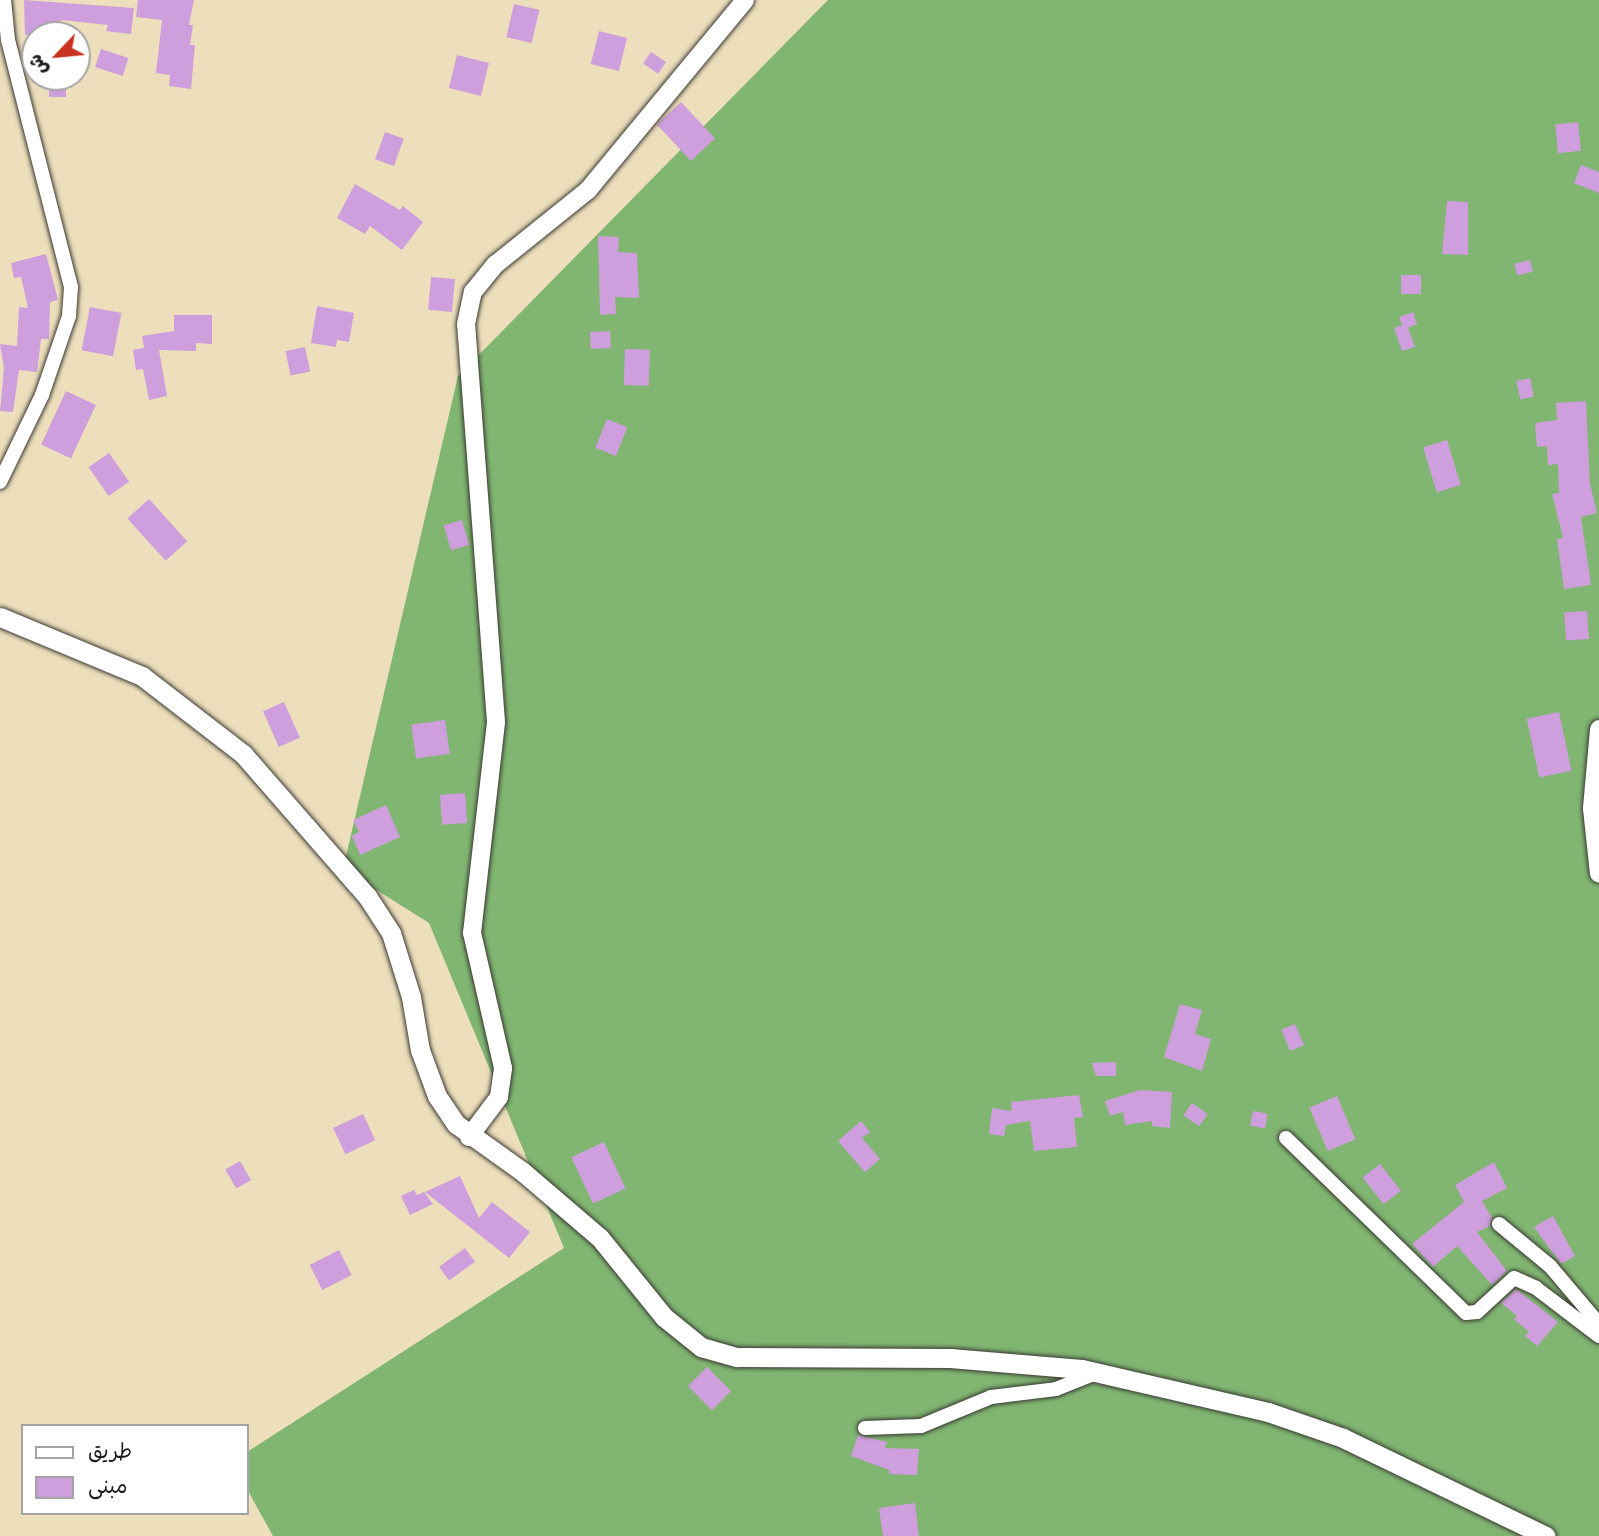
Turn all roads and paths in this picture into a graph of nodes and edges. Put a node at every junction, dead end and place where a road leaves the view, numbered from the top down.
1 (4, 0) edge
2 (745, 0) edge
3 (0, 482) edge
4 (0, 617) edge
5 (1599, 729) edge
6 (1599, 873) edge
7 (469, 1137) junction
8 (1286, 1138) dead end
9 (1499, 1224) dead end
10 (1599, 1324) edge
11 (1599, 1336) edge
12 (1098, 1372) junction
13 (865, 1428) dead end
14 (1546, 1536) edge

1 - 3 street
2 - 7 street
4 - 7 main road
5 - 6 main road
7 - 12 main road
8 - 11 street
9 - 10 street
12 - 13 street
12 - 14 main road

